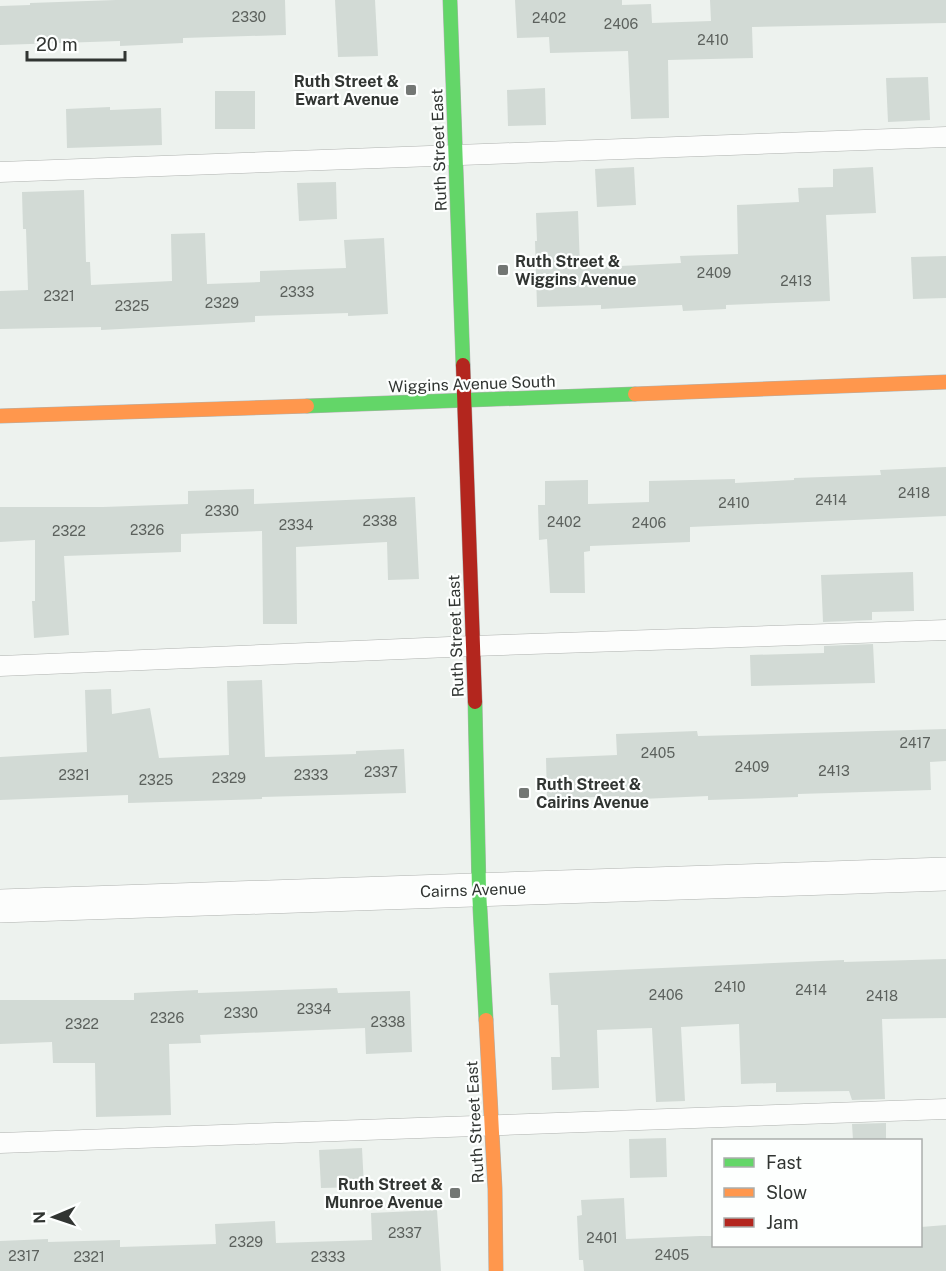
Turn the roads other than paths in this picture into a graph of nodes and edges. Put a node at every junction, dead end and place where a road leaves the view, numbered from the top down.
1 (450, 0) edge
2 (946, 137) edge
3 (456, 155) junction
4 (0, 172) edge
5 (946, 382) edge
6 (465, 401) junction
7 (0, 416) edge
8 (946, 630) edge
9 (473, 646) junction
10 (0, 666) edge
11 (946, 874) edge
12 (479, 890) junction
13 (0, 906) edge
14 (946, 1109) edge
15 (492, 1124) junction
16 (0, 1143) edge
17 (496, 1271) edge

1 - 3 street, Ruth Street East
2 - 3 lane
3 - 4 lane
3 - 6 street, Ruth Street East
5 - 6 street, Wiggins Avenue South
6 - 7 street, Wiggins Avenue South
6 - 9 street, Ruth Street East
8 - 9 lane
9 - 10 lane
9 - 12 street, Ruth Street East
11 - 12 street, Cairns Avenue
12 - 13 street, Cairns Avenue
12 - 15 street, Ruth Street East
14 - 15 lane
15 - 16 lane
15 - 17 street, Ruth Street East

